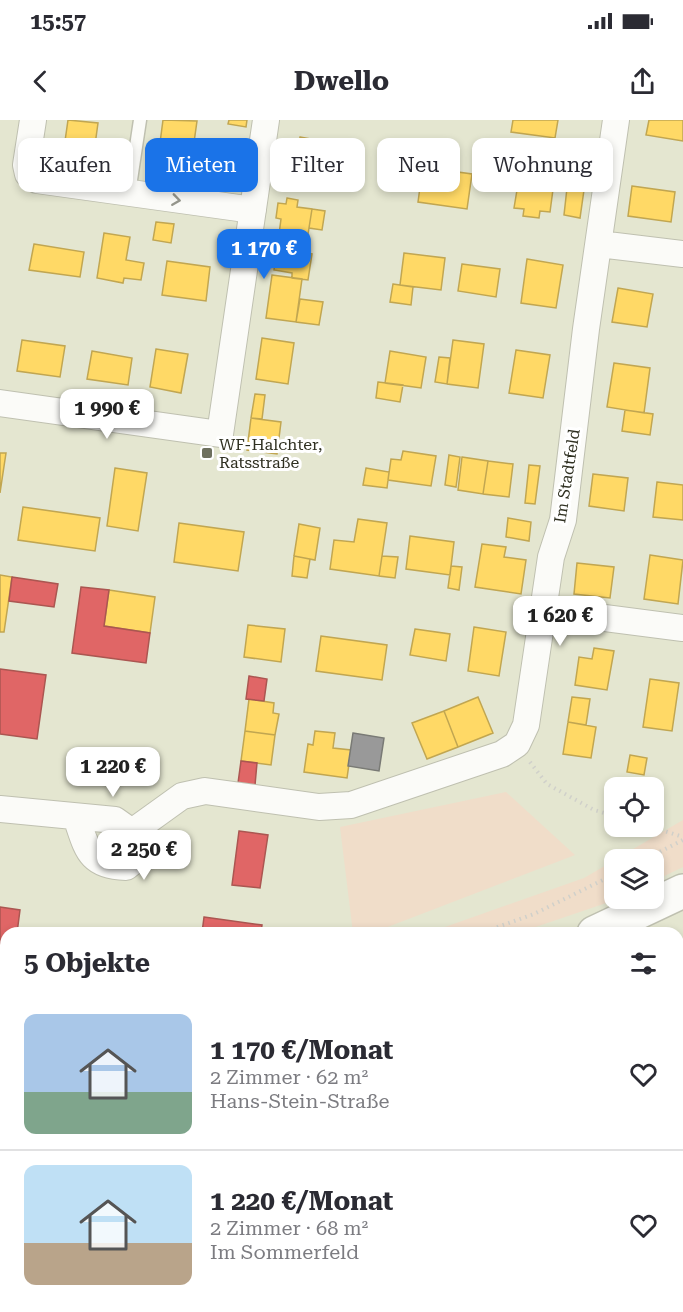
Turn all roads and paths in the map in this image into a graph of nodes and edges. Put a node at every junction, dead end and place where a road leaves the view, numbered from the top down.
1 (33, 120) edge
2 (140, 120) edge
3 (266, 120) edge
4 (616, 120) edge
5 (129, 193) junction
6 (253, 210) junction
7 (599, 244) junction
8 (683, 254) edge
9 (0, 403) edge
10 (543, 610) junction
11 (683, 628) edge
12 (517, 744) junction
13 (0, 809) edge
14 (604, 813) edge
15 (75, 817) junction
16 (664, 831) edge
17 (132, 832) junction
18 (683, 838) edge
19 (664, 849) edge
20 (604, 879) edge
21 (683, 891) edge
22 (497, 927) edge
23 (607, 927) edge

1 - 5 street
2 - 5 lane
3 - 6 street
4 - 7 street, Im Stadtfeld
5 -> 6 street
6 - 9 street
7 - 8 street
7 - 10 street, Im Stadtfeld
10 - 11 street
10 - 12 street, Im Stadtfeld
12 - 14 path
12 - 17 street
13 - 15 street
15 - 17 street
15 - 17 street
16 - 18 path
18 - 19 path
20 - 22 path
21 - 23 main road

